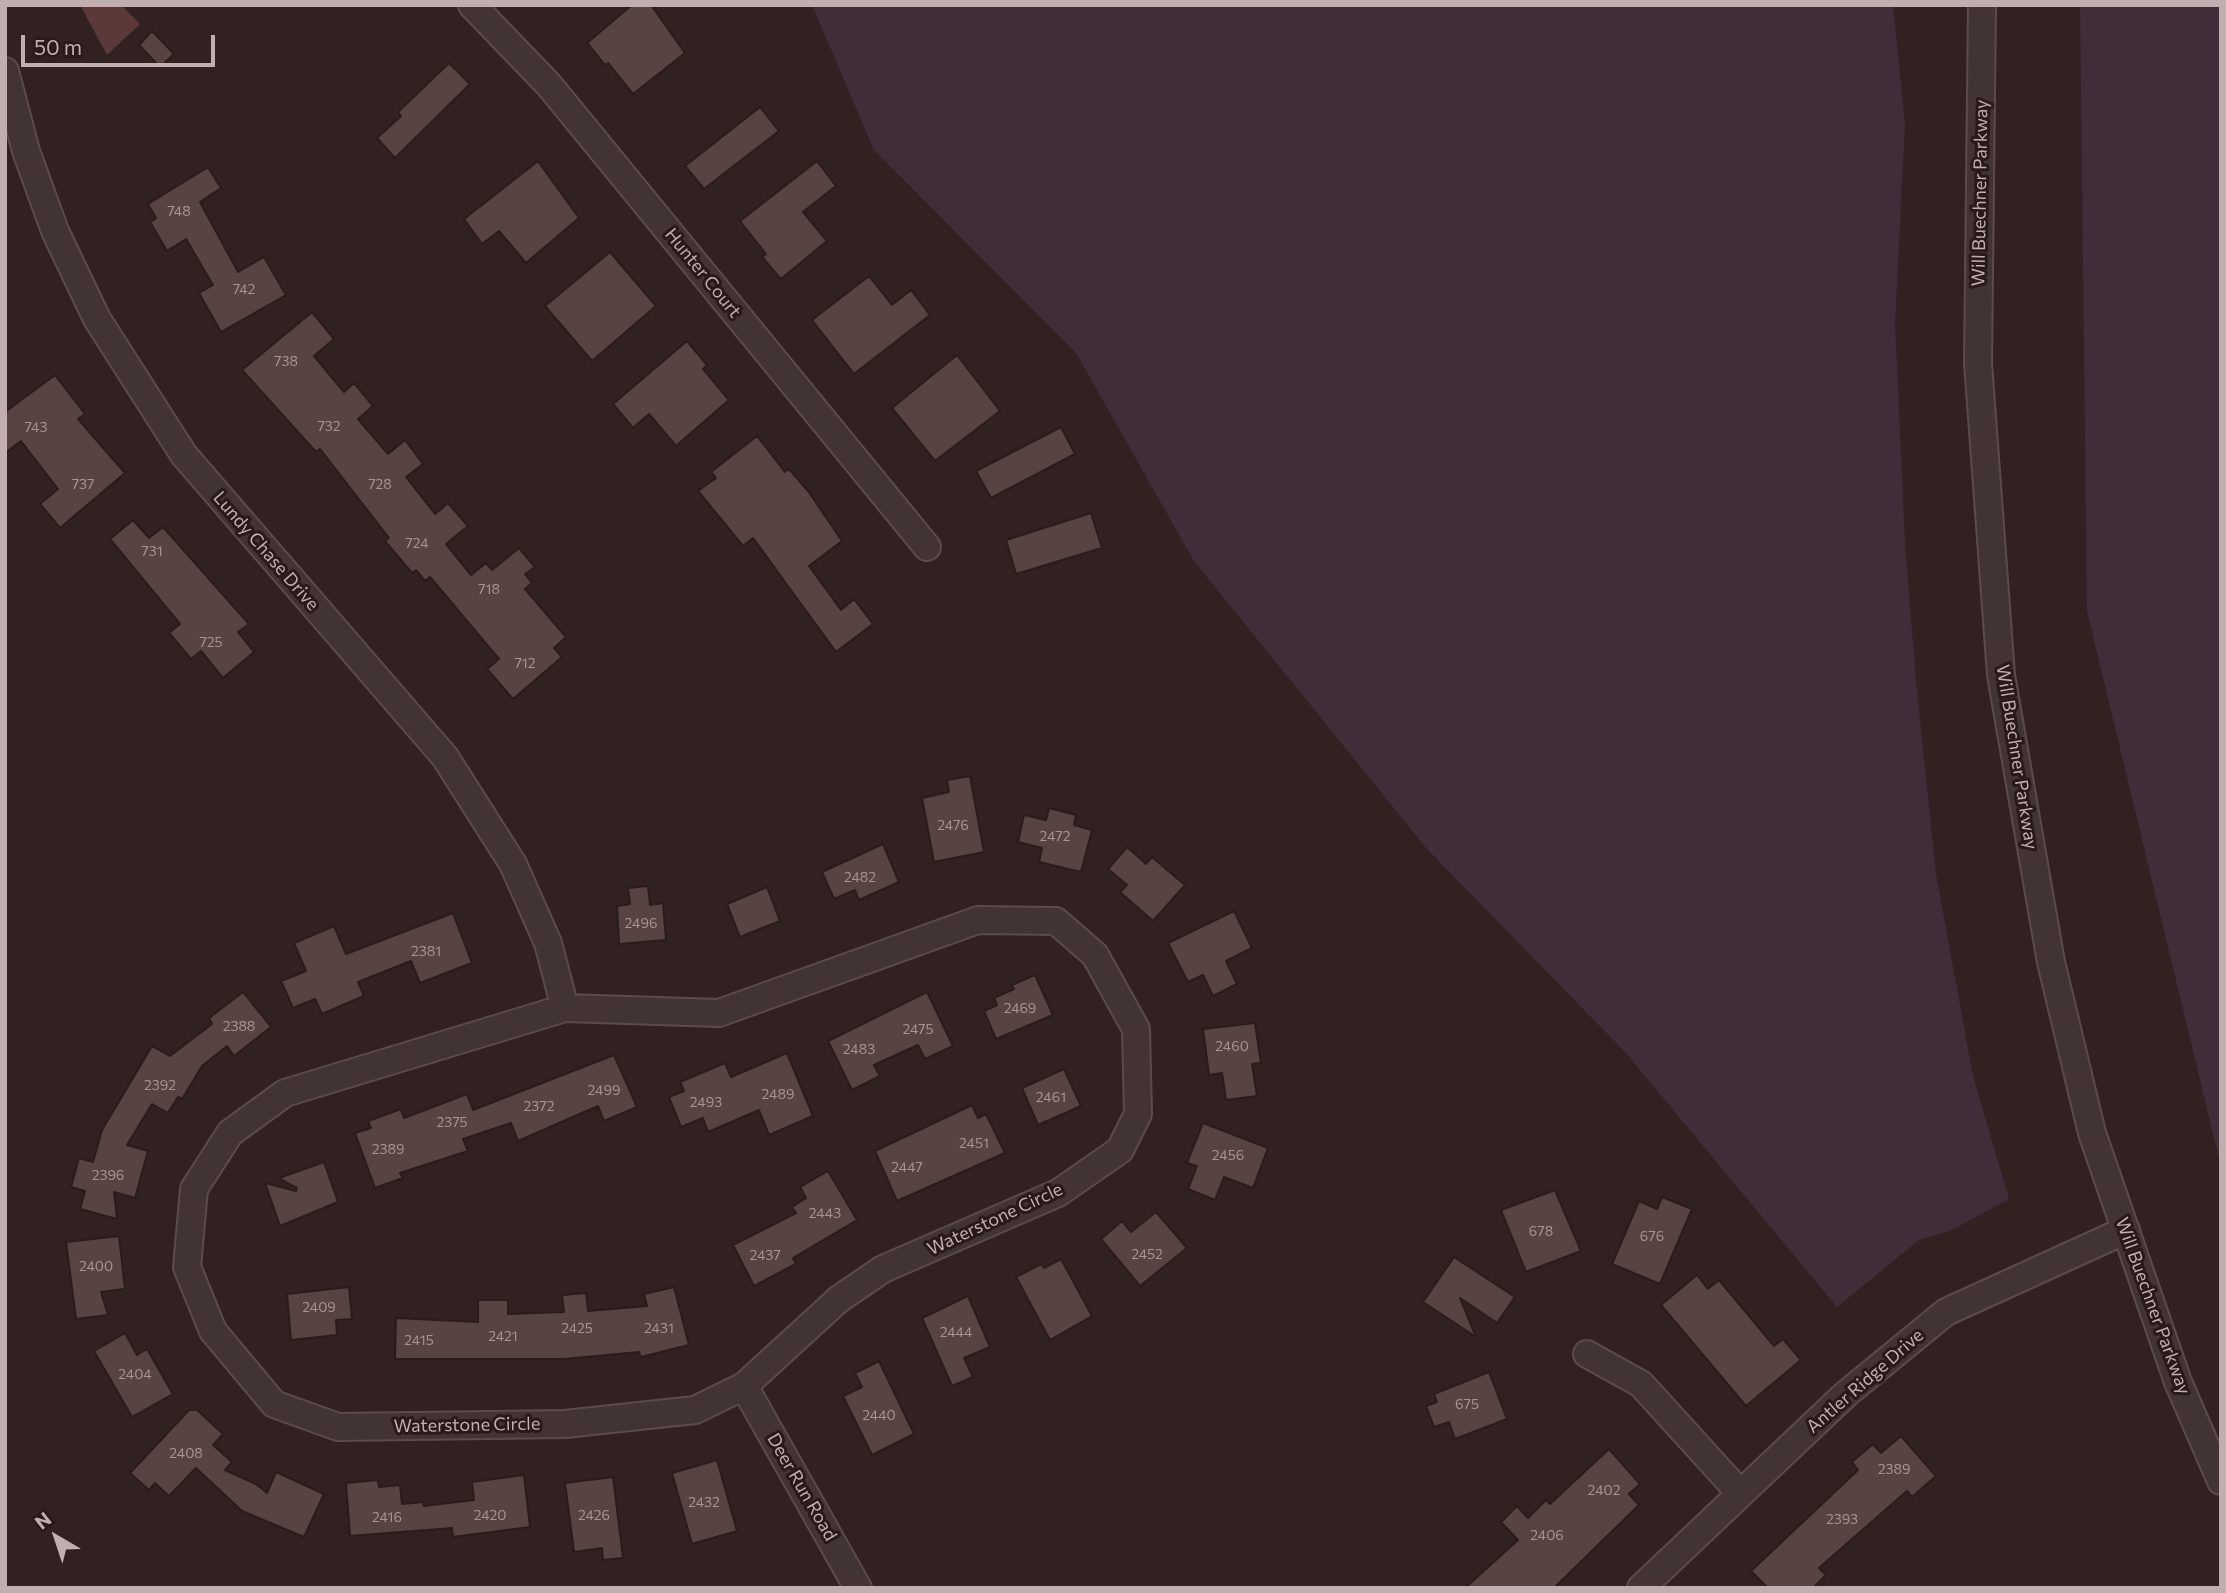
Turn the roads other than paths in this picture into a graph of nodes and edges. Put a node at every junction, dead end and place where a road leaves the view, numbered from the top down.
1 (472, 5) edge
2 (1982, 5) edge
3 (5, 71) edge
4 (927, 547) dead end
5 (565, 1008) junction
6 (2126, 1230) junction
7 (1587, 1354) dead end
8 (744, 1387) junction
9 (2221, 1481) edge
10 (1740, 1493) junction
11 (858, 1588) edge
12 (1641, 1588) edge

1 - 4 street, Hunter Court
2 - 6 street, Will Buechner Parkway
3 - 5 street, Lundy Chase Drive
5 - 8 street, Waterstone Circle
5 - 8 street, Waterstone Circle
6 - 9 street, Will Buechner Parkway
6 - 10 street, Antler Ridge Drive
7 - 10 street
8 - 11 street, Deer Run Road
10 - 12 street, Antler Ridge Drive

